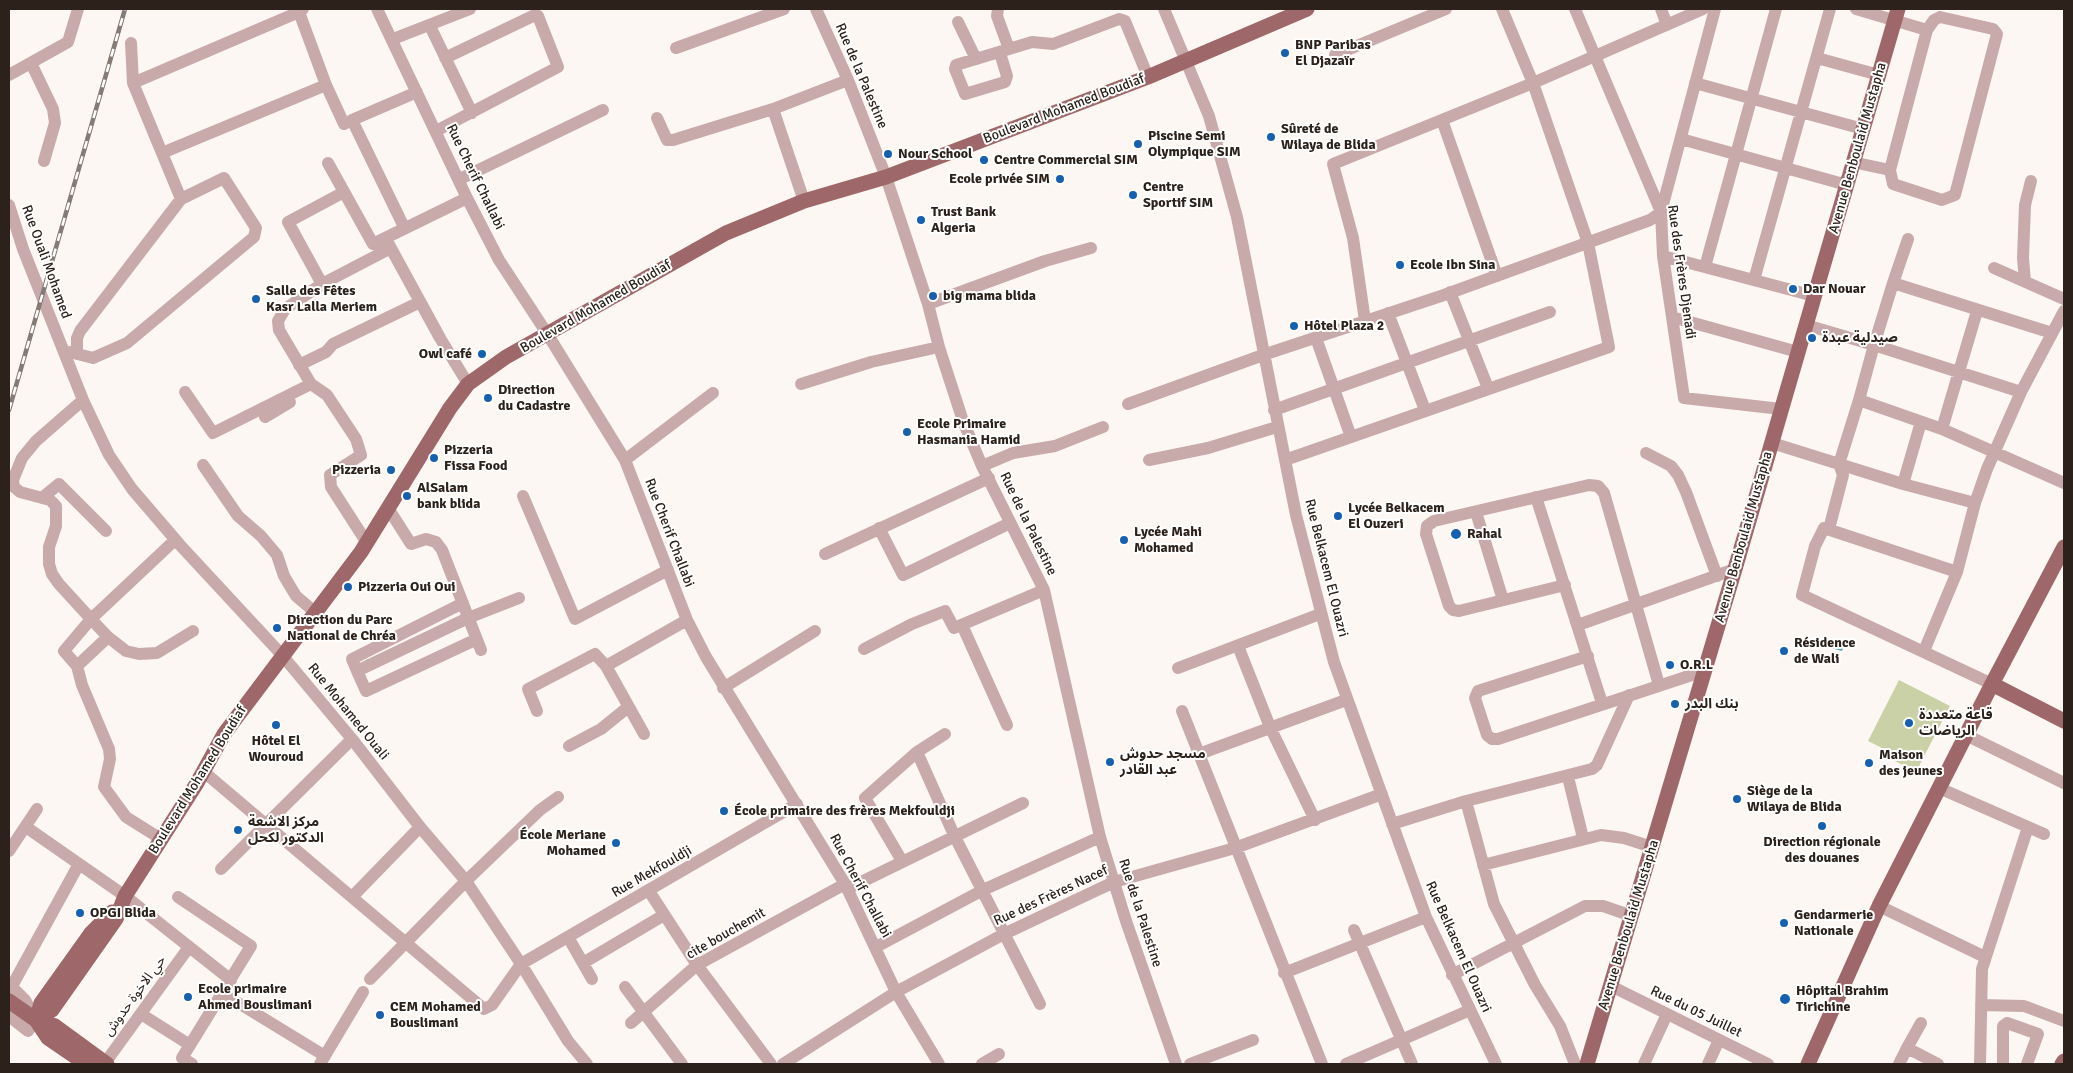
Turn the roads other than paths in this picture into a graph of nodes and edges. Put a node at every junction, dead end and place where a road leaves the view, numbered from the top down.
1 (78, 9) edge
2 (377, 9) edge
3 (470, 9) edge
4 (784, 9) edge
5 (816, 9) edge
6 (998, 9) edge
7 (1164, 9) edge
8 (1307, 9) edge
9 (1446, 9) edge
10 (1502, 9) edge
11 (1575, 9) edge
12 (1661, 9) edge
13 (1703, 9) edge
14 (1715, 9) edge
15 (1776, 9) edge
16 (1830, 9) edge
17 (1856, 9) edge
18 (299, 10) edge
19 (1897, 14) edge
20 (958, 22) dead end
21 (1667, 25) junction
22 (430, 26) junction
23 (1927, 30) junction
24 (393, 40) junction
25 (131, 42) dead end
26 (676, 48) dead end
27 (1004, 51) junction
28 (1335, 55) dead end
29 (1597, 56) junction
30 (445, 58) junction
31 (1817, 58) junction
32 (976, 59) junction
33 (1187, 60) junction
34 (31, 63) junction
35 (9, 75) edge
36 (1879, 75) junction
37 (1148, 77) junction
38 (848, 80) junction
39 (133, 83) junction
40 (1532, 83) junction
41 (1696, 83) junction
42 (326, 85) junction
43 (417, 92) junction
44 (1752, 98) junction
45 (773, 109) junction
46 (603, 110) dead end
47 (1802, 111) junction
48 (472, 113) junction
49 (657, 118) dead end
50 (352, 120) junction
51 (1442, 120) junction
52 (1863, 129) junction
53 (436, 130) junction
54 (1681, 139) junction
55 (162, 153) junction
56 (1736, 154) junction
57 (44, 161) dead end
58 (1852, 162) junction
59 (328, 164) dead end
60 (1786, 168) junction
61 (1890, 170) junction
62 (886, 177) junction
63 (460, 179) junction
64 (2031, 180) dead end
65 (1847, 185) junction
66 (344, 192) junction
67 (467, 198) junction
68 (181, 199) junction
69 (804, 201) junction
70 (9, 205) edge
71 (1661, 212) junction
72 (404, 227) junction
73 (1908, 239) dead end
74 (389, 243) junction
75 (1588, 243) junction
76 (1090, 248) dead end
77 (1663, 256) junction
78 (1705, 267) junction
79 (1994, 268) dead end
80 (1497, 276) junction
81 (1754, 280) junction
82 (2025, 282) junction
83 (1892, 283) junction
84 (322, 284) junction
85 (1450, 292) junction
86 (1814, 296) junction
87 (2064, 299) edge
88 (420, 302) junction
89 (928, 304) junction
90 (1977, 311) junction
91 (1550, 312) dead end
92 (2064, 312) edge
93 (1388, 313) junction
94 (1672, 317) junction
95 (1365, 321) junction
96 (1806, 325) junction
97 (56, 331) joint
98 (2052, 332) junction
99 (548, 335) junction
100 (1316, 338) junction
101 (1469, 340) junction
102 (1874, 345) junction
103 (939, 347) junction
104 (64, 351) junction
105 (1798, 352) junction
106 (77, 354) junction
107 (1263, 355) junction
108 (299, 364) junction
109 (1407, 364) junction
110 (1958, 372) junction
111 (468, 384) junction
112 (801, 384) dead end
113 (314, 385) junction
114 (1488, 388) junction
115 (1334, 390) junction
116 (184, 392) dead end
117 (2022, 392) junction
118 (713, 393) dead end
119 (83, 400) junction
120 (1859, 400) junction
121 (1128, 404) dead end
122 (1274, 410) junction
123 (1425, 410) junction
124 (1781, 410) junction
125 (265, 417) dead end
126 (1921, 422) junction
127 (1103, 427) dead end
128 (1277, 427) junction
129 (1942, 429) junction
130 (1351, 437) junction
131 (1772, 443) junction
132 (1994, 451) junction
133 (1646, 453) dead end
134 (625, 460) junction
135 (1149, 460) dead end
136 (1285, 460) junction
137 (203, 464) dead end
138 (1839, 464) junction
139 (986, 472) junction
140 (2064, 483) edge
141 (1904, 484) junction
142 (523, 496) dead end
143 (1536, 497) junction
144 (42, 498) junction
145 (1975, 503) junction
146 (388, 508) junction
147 (1476, 512) junction
148 (1010, 523) junction
149 (879, 528) junction
150 (1829, 529) junction
151 (106, 531) dead end
152 (175, 540) junction
153 (367, 543) junction
154 (2064, 548) edge
155 (826, 554) dead end
156 (668, 570) junction
157 (1735, 570) junction
158 (1957, 572) junction
159 (1717, 576) junction
160 (1565, 585) junction
161 (1044, 590) junction
162 (519, 598) dead end
163 (1502, 600) junction
164 (463, 603) junction
165 (1637, 606) junction
166 (316, 613) junction
167 (1320, 614) junction
168 (468, 618) junction
169 (91, 619) junction
170 (687, 620) junction
171 (962, 625) junction
172 (1578, 626) junction
173 (193, 631) dead end
174 (815, 631) dead end
175 (108, 638) junction
176 (1238, 646) junction
177 (864, 650) dead end
178 (1924, 651) junction
179 (282, 655) junction
180 (1588, 656) junction
181 (77, 666) junction
182 (606, 666) junction
183 (1178, 668) dead end
184 (357, 671) junction
185 (1704, 671) junction
186 (1992, 684) junction
187 (1659, 685) junction
188 (723, 688) junction
189 (1630, 695) junction
190 (1346, 700) junction
191 (1602, 703) junction
192 (628, 708) junction
193 (537, 711) dead end
194 (1182, 711) dead end
195 (2064, 721) edge
196 (1006, 725) dead end
197 (1270, 727) junction
198 (644, 734) dead end
199 (945, 734) dead end
200 (1966, 735) junction
201 (352, 739) junction
202 (569, 746) dead end
203 (917, 752) junction
204 (1199, 754) junction
205 (204, 772) junction
206 (1568, 777) junction
207 (2064, 783) edge
208 (1939, 788) junction
209 (1382, 794) junction
210 (558, 797) dead end
211 (1466, 801) junction
212 (1023, 803) dead end
213 (797, 804) junction
214 (37, 809) dead end
215 (1315, 820) junction
216 (266, 822) junction
217 (1392, 824) junction
218 (26, 827) junction
219 (2028, 827) junction
220 (420, 828) junction
221 (2044, 834) dead end
222 (954, 835) junction
223 (1100, 837) junction
224 (1583, 838) junction
225 (161, 839) junction
226 (1652, 847) junction
227 (1235, 848) junction
228 (9, 851) edge
229 (902, 861) junction
230 (79, 864) junction
231 (1483, 865) junction
232 (222, 869) dead end
233 (466, 881) junction
234 (1114, 882) junction
235 (846, 887) junction
236 (983, 890) junction
237 (648, 892) junction
238 (178, 897) dead end
239 (352, 897) junction
240 (124, 899) junction
241 (1880, 906) junction
242 (664, 915) junction
243 (1632, 916) junction
244 (1426, 917) junction
245 (1354, 930) dead end
246 (1004, 934) junction
247 (568, 937) junction
248 (1359, 942) junction
249 (404, 943) junction
250 (1512, 943) junction
251 (189, 947) junction
252 (876, 947) junction
253 (1985, 957) junction
254 (583, 963) junction
255 (521, 964) junction
256 (697, 965) junction
257 (1284, 973) junction
258 (1452, 975) junction
259 (370, 979) dead end
260 (592, 979) dead end
261 (231, 980) junction
262 (1610, 986) junction
263 (625, 987) dead end
264 (10, 990) edge
265 (363, 992) dead end
266 (896, 992) junction
267 (222, 993) junction
268 (1040, 1004) dead end
269 (1981, 1005) junction
270 (1470, 1010) junction
271 (645, 1012) junction
272 (141, 1014) junction
273 (1668, 1014) junction
274 (9, 1016) edge
275 (36, 1020) junction
276 (2064, 1021) edge
277 (631, 1023) dead end
278 (1921, 1023) dead end
279 (1253, 1040) dead end
280 (1719, 1040) junction
281 (1402, 1042) junction
282 (190, 1045) junction
283 (1907, 1048) junction
284 (999, 1054) dead end
285 (322, 1060) edge
286 (187, 1061) edge
287 (2064, 1061) edge
288 (1583, 1063) edge
289 (86, 1064) edge
290 (106, 1064) edge
291 (587, 1064) edge
292 (682, 1064) edge
293 (771, 1064) edge
294 (783, 1064) edge
295 (939, 1064) edge
296 (982, 1064) edge
297 (1176, 1064) edge
298 (1190, 1064) edge
299 (1322, 1064) edge
300 (1346, 1064) edge
301 (1412, 1064) edge
302 (1496, 1064) edge
303 (1644, 1064) edge
304 (1708, 1064) edge
305 (1768, 1064) edge
306 (1808, 1064) edge
307 (1899, 1064) edge
308 (1938, 1064) edge
309 (1980, 1064) edge
310 (2003, 1064) edge
311 (2026, 1064) edge
312 (2062, 1064) edge

1 - 34 street
2 - 24 street, Rue Cherif Challabi
3 - 22 street
4 - 26 street
5 - 38 street, Rue de la Palestine
6 - 27 street
7 - 33 street, Rue Belkacem El Ouazri
8 - 33 main road, Boulevard Mohamed Boudiaf
9 - 28 street
10 - 40 street
11 - 29 street, Rue des Frères Djenadi
12 - 21 street
13 - 21 street
14 - 41 street
15 - 44 street
16 - 31 street
17 - 19 street
18 - 39 street
18 - 42 street
19 - 23 street
19 - 36 main road, Avenue Benboulaid Mustapha
20 - 32 street
21 - 29 street
22 - 24 street
22 - 30 street
23 - 61 street
23 - 61 street
24 - 43 street, Rue Cherif Challabi
25 - 39 street
27 - 32 street
27 - 32 street
27 - 37 street
29 - 40 street
29 - 71 street, Rue des Frères Djenadi
30 - 48 street
30 - 48 street
31 - 36 street
31 - 47 street
33 - 37 main road, Boulevard Mohamed Boudiaf
33 - 107 street, Rue Belkacem El Ouazri
34 - 35 street
34 - 57 street
36 - 52 main road, Avenue Benboulaid Mustapha
37 - 62 main road, Boulevard Mohamed Boudiaf
38 - 45 street
38 - 62 street, Rue de la Palestine
39 - 55 street
40 - 51 street
40 - 75 street
41 - 44 street
41 - 54 street
42 - 50 street
42 - 55 street
43 - 50 street
43 - 53 street, Rue Cherif Challabi
44 - 47 street
44 - 56 street
45 - 49 street
45 - 69 street
46 - 63 street
47 - 52 street
47 - 60 street
48 - 53 street
50 - 72 street
51 - 80 street
51 - 95 street
52 - 58 main road, Avenue Benboulaid Mustapha
53 - 63 street, Rue Cherif Challabi
54 - 56 street
54 - 71 street
55 - 68 street
56 - 60 street
56 - 78 street
58 - 61 street
58 - 65 main road, Avenue Benboulaid Mustapha
59 - 66 street
60 - 65 street
60 - 81 street
62 - 69 main road, Boulevard Mohamed Boudiaf
62 - 89 street, Rue de la Palestine
63 - 67 street, Rue Cherif Challabi
64 - 82 street
65 - 86 main road, Avenue Benboulaid Mustapha
66 - 74 street
66 - 84 street
67 - 72 street
67 - 99 street, Rue Cherif Challabi
68 - 106 street
68 - 106 street
69 - 99 main road, Boulevard Mohamed Boudiaf
70 - 97 street, Rue Ouali Mohamed
71 - 75 street
71 - 77 street, Rue des Frères Djenadi
72 - 74 street
73 - 83 street
74 - 84 street
74 - 88 street
75 - 80 street
75 - 114 street
76 - 89 street
77 - 78 street
77 - 94 street, Rue des Frères Djenadi
78 - 81 street
79 - 82 street
80 - 85 street
81 - 86 street
82 - 87 street
83 - 90 street
83 - 102 street
84 - 108 street
85 - 93 street
85 - 101 street
86 - 96 main road, Avenue Benboulaid Mustapha
88 - 108 street
88 - 111 street
89 - 103 street, Rue de la Palestine
90 - 98 street
90 - 110 street
91 - 101 street
92 - 98 street
93 - 95 street
93 - 109 street
94 - 105 street
94 - 124 street, Rue des Frères Djenadi
95 - 100 street
96 - 102 street
96 - 105 main road, Avenue Benboulaid Mustapha
97 - 104 street, Rue Mohamed Ouali
98 - 117 street
99 - 111 main road, Boulevard Mohamed Boudiaf
99 - 134 street, Rue Cherif Challabi
100 - 107 street
100 - 115 street
101 - 109 street
101 - 114 street
102 - 110 street
102 - 120 street
103 - 112 street
103 - 139 street, Rue de la Palestine
104 - 106 street
104 - 119 street, Rue Mohamed Ouali
105 - 124 main road, Avenue Benboulaid Mustapha
107 - 121 street
107 - 122 street, Rue Belkacem El Ouazri
108 - 113 street
109 - 115 street
109 - 123 street
110 - 117 street
110 - 129 street
111 - 146 main road, Boulevard Mohamed Boudiaf
113 - 116 street
113 - 125 street
113 - 153 street
114 - 123 street
115 - 122 street
115 - 130 street
117 - 132 street
118 - 134 street
119 - 144 street
119 - 152 street, Rue Mohamed Ouali
120 - 126 street
120 - 138 street
122 - 128 street, Rue Belkacem El Ouazri
123 - 130 street
124 - 131 main road, Avenue Benboulaid Mustapha
126 - 129 street
126 - 141 street
127 - 139 street
128 - 135 street
128 - 136 street, Rue Belkacem El Ouazri
129 - 132 street
130 - 136 street
131 - 138 street
131 - 157 main road, Avenue Benboulaid Mustapha
132 - 140 street
132 - 145 street
133 - 159 street
134 - 156 street, Rue Cherif Challabi
136 - 167 street, Rue Belkacem El Ouazri
137 - 166 street
138 - 141 street
138 - 150 street
139 - 148 street, Rue de la Palestine
139 - 149 street
141 - 145 street
142 - 156 street
143 - 147 street
143 - 160 street
143 - 165 street
144 - 151 street
144 - 169 street
145 - 158 street
146 - 153 main road, Boulevard Mohamed Boudiaf
146 - 164 street
147 - 163 street
147 - 163 street
148 - 149 street
148 - 161 street, Rue de la Palestine
149 - 155 street
150 - 158 street
150 - 178 street
152 - 169 street
152 - 179 street, Rue Mohamed Ouali
153 - 166 main road, Boulevard Mohamed Boudiaf
154 - 186 main road
156 - 170 street, Rue Cherif Challabi
157 - 159 street
157 - 185 main road, Avenue Benboulaid Mustapha
158 - 178 street
159 - 165 street
160 - 163 street
160 - 172 street
161 - 171 street
161 - 223 street, Rue de la Palestine
162 - 168 street
164 - 168 street
164 - 184 street
165 - 172 street
165 - 187 street
166 - 179 main road, Boulevard Mohamed Boudiaf
167 - 176 street
167 - 190 street, Rue Belkacem El Ouazri
168 - 184 street
168 - 184 street
169 - 175 street
169 - 181 street
170 - 182 street
170 - 188 street, Rue Cherif Challabi
171 - 177 street
171 - 196 street
172 - 180 street
173 - 175 street
174 - 188 street
175 - 181 street
176 - 183 street
176 - 197 street
178 - 186 street
179 - 201 street, Rue Mohamed Ouali
179 - 205 main road, Boulevard Mohamed Boudiaf
180 - 191 street
180 - 191 street
181 - 225 street
182 - 192 street
182 - 193 street
185 - 187 street
185 - 226 main road, Avenue Benboulaid Mustapha
186 - 195 main road
186 - 200 main road
187 - 189 street
188 - 213 street, Rue Cherif Challabi
189 - 191 street
189 - 206 street
190 - 197 street
190 - 209 street, Rue Belkacem El Ouazri
192 - 198 street
192 - 202 street
194 - 204 street
197 - 204 street
197 - 215 street
199 - 203 street
200 - 207 street
200 - 208 main road
201 - 216 street
201 - 220 street, Rue Mohamed Ouali
203 - 222 street
203 - 229 street
204 - 227 street
205 - 216 street
205 - 225 main road, Boulevard Mohamed Boudiaf
206 - 211 street
206 - 224 street
208 - 219 street
208 - 241 main road
209 - 215 street, Rue des Frères Nacef
209 - 217 street, Rue Belkacem El Ouazri
210 - 233 street
211 - 217 street
211 - 231 street
212 - 222 street, cite bouchemit
213 - 235 street, Rue Cherif Challabi
213 - 237 street, Rue Mekfouldji
214 - 218 street
215 - 227 street, Rue des Frères Nacef
216 - 232 street
216 - 239 street
217 - 244 street, Rue Belkacem El Ouazri
218 - 228 street
218 - 230 street
219 - 221 street
219 - 253 street
220 - 233 street, Rue Mohamed Ouali
220 - 239 street
222 - 229 street, cite bouchemit
222 - 236 street
223 - 234 street, Rue de la Palestine
223 - 236 street
224 - 226 street
224 - 231 street
225 - 240 main road, Boulevard Mohamed Boudiaf
226 - 243 main road, Avenue Benboulaid Mustapha
227 - 234 street, Rue des Frères Nacef
227 - 257 street
229 - 235 street, cite bouchemit
230 - 240 street
230 - 264 street
231 - 250 street
233 - 249 street
233 - 255 street, Rue Mohamed Ouali
234 - 246 street, Rue des Frères Nacef
234 - 297 street, Rue de la Palestine
235 - 252 street, Rue Cherif Challabi
235 - 256 street, cite bouchemit
236 - 246 street
236 - 252 street
237 - 242 street
237 - 247 street, Rue Mekfouldji
238 - 261 street
239 - 249 street
240 - 251 street
240 - 275 main road, Boulevard Mohamed Boudiaf
241 - 253 street
241 - 306 main road
242 - 254 street
242 - 256 street
243 - 250 street
243 - 262 main road, Avenue Benboulaid Mustapha
244 - 248 street
244 - 258 street, Rue Belkacem El Ouazri
245 - 248 street
246 - 266 street, Rue des Frères Nacef
246 - 268 street
247 - 254 street
247 - 255 street, Rue Mekfouldji
248 - 257 street
248 - 281 street
249 - 255 street
249 - 259 street
250 - 258 street
250 - 288 street
251 - 261 street
251 - 272 street, حي الاخوة حدوش
252 - 266 street, Rue Cherif Challabi
253 - 269 street
254 - 260 street
255 - 291 street, Rue Mohamed Ouali
256 - 271 street, cite bouchemit
256 - 293 street
257 - 299 street
258 - 270 street, Rue Belkacem El Ouazri
261 - 267 street
262 - 273 street, Rue du 05 Juillet
262 - 288 main road, Avenue Benboulaid Mustapha
263 - 271 street
264 - 275 main road
265 - 285 street
266 - 294 street, Rue des Frères Nacef
266 - 295 street, Rue Cherif Challabi
267 - 282 street
267 - 285 street
269 - 276 street
269 - 309 street
270 - 281 street
270 - 302 street, Rue Belkacem El Ouazri
271 - 277 street, cite bouchemit
271 - 292 street
272 - 282 street
272 - 290 street, حي الاخوة حدوش
273 - 280 street, Rue du 05 Juillet
273 - 303 street
274 - 275 street
275 - 289 main road
275 - 290 main road
278 - 283 street
279 - 298 street
280 - 304 street
280 - 305 street, Rue du 05 Juillet
281 - 300 street
281 - 301 street
282 - 286 street
283 - 307 street
283 - 308 street
284 - 296 street
287 - 312 main road
310 - 311 street

